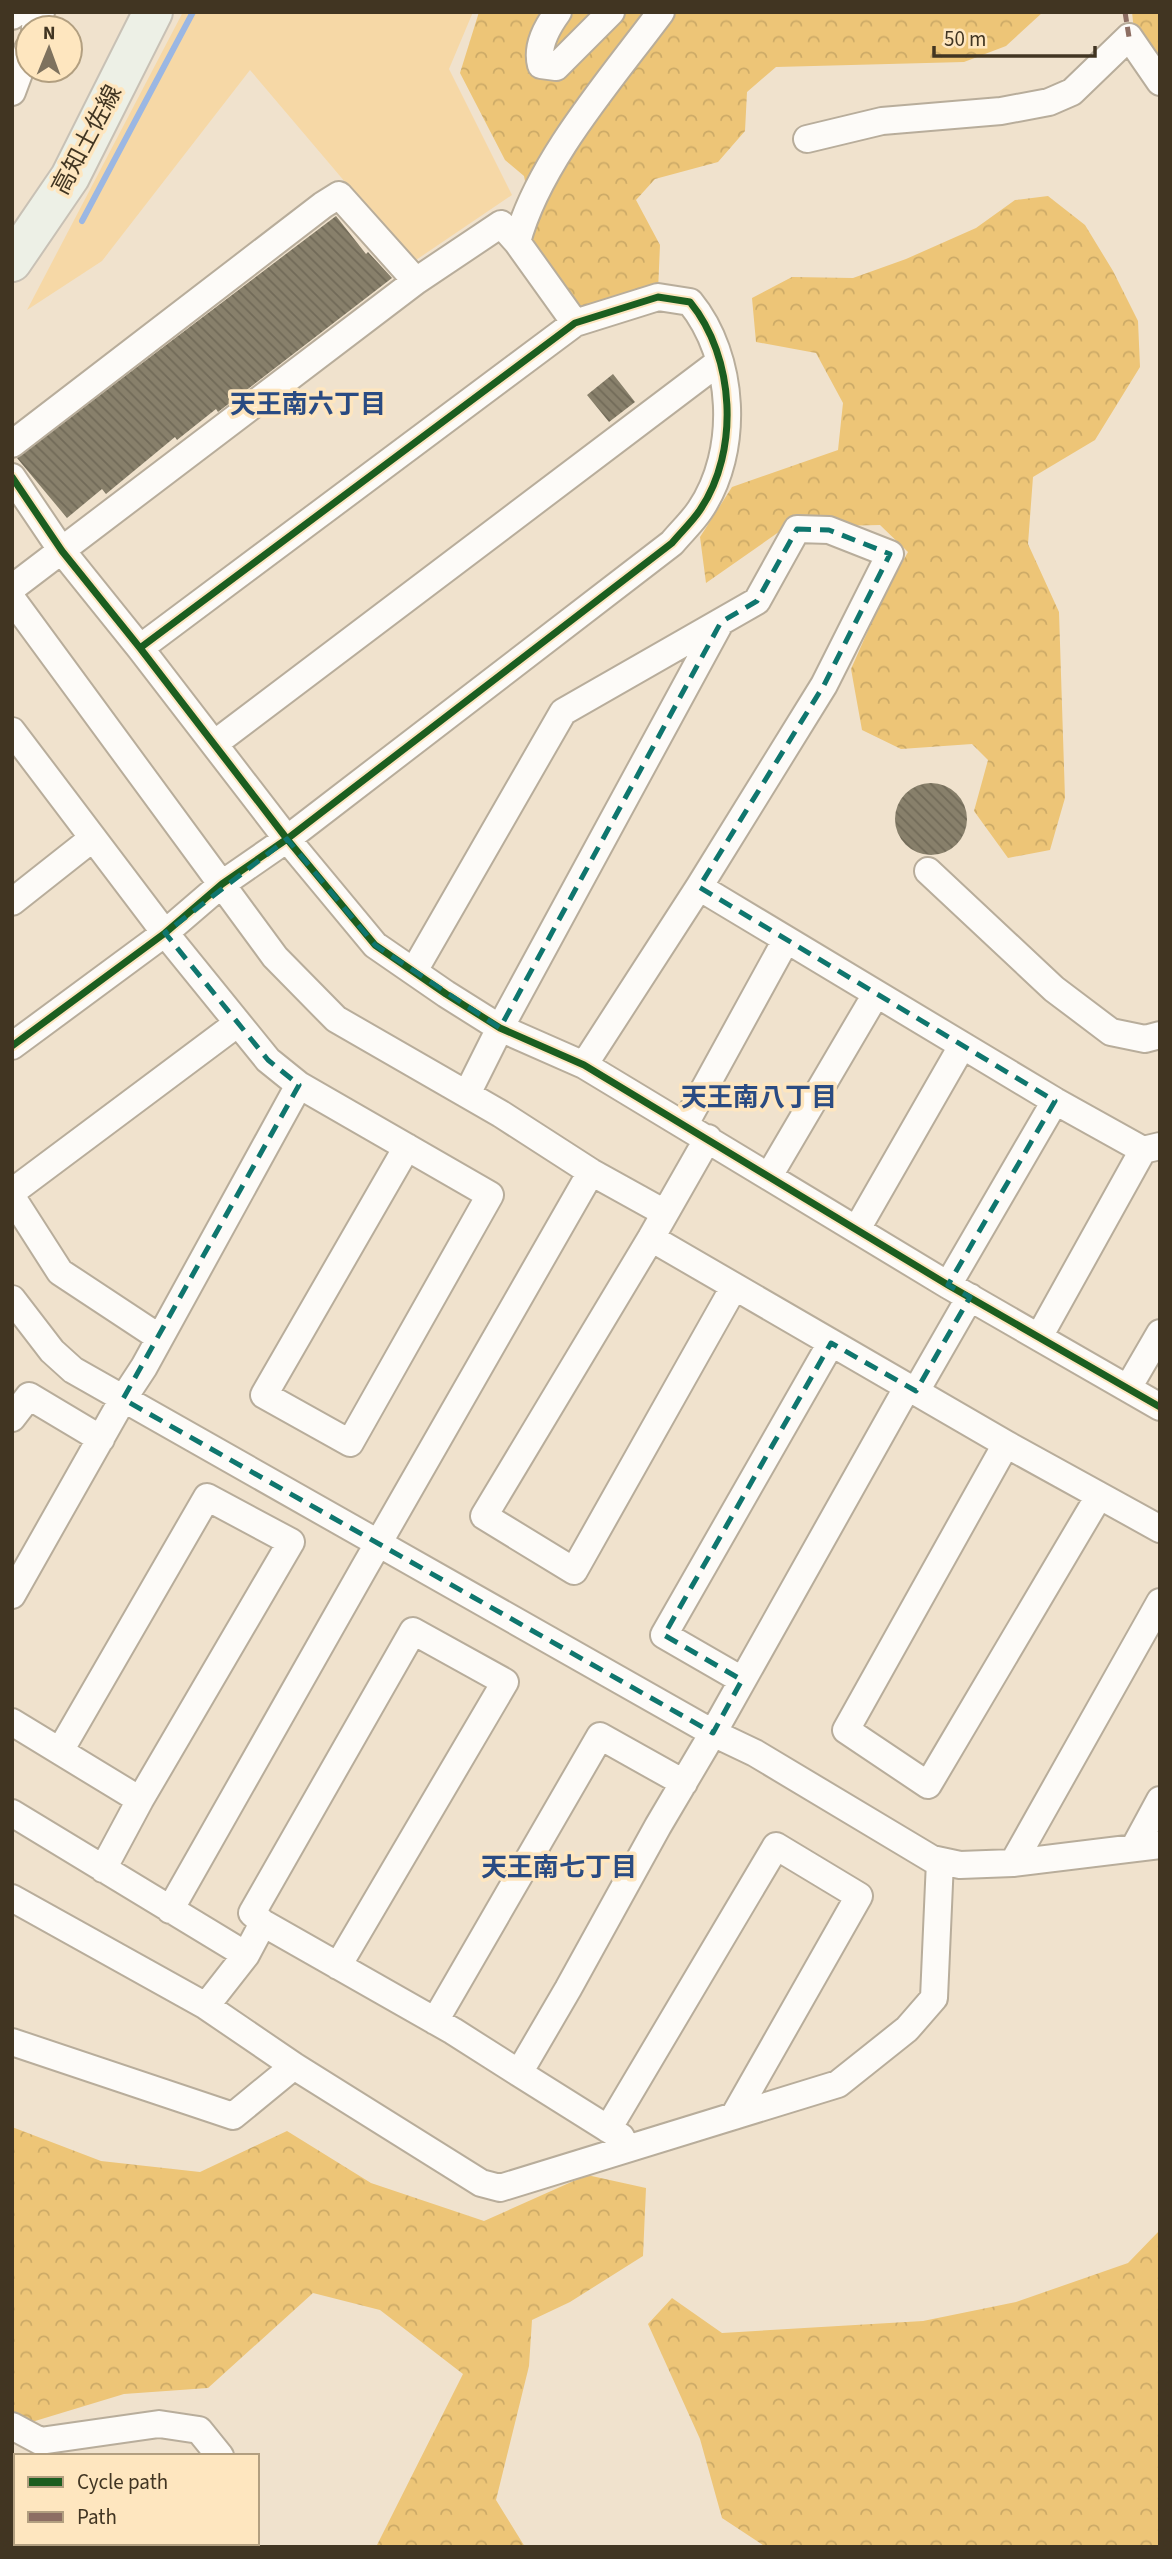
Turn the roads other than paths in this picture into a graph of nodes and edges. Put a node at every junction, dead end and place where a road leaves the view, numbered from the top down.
1 (17, 12) edge
2 (153, 12) edge
3 (558, 12) edge
4 (611, 12) edge
5 (661, 12) edge
6 (12, 16) edge
7 (1160, 82) edge
8 (807, 139) dead end
9 (517, 242) junction
10 (12, 262) edge
11 (416, 281) junction
12 (575, 323) junction
13 (719, 362) junction
14 (12, 444) edge
15 (12, 477) edge
16 (62, 551) junction
17 (12, 588) edge
18 (12, 599) edge
19 (721, 622) junction
20 (140, 648) junction
21 (15, 740) edge
22 (214, 744) junction
23 (93, 838) junction
24 (287, 839) junction
25 (928, 871) dead end
26 (222, 884) junction
27 (699, 887) junction
28 (12, 902) edge
29 (165, 933) junction
30 (786, 940) junction
31 (414, 971) junction
32 (876, 994) junction
33 (238, 1023) junction
34 (500, 1028) junction
35 (1160, 1035) edge
36 (12, 1045) edge
37 (962, 1046) junction
38 (584, 1065) junction
39 (299, 1085) junction
40 (467, 1094) junction
41 (1055, 1101) junction
42 (685, 1124) junction
43 (708, 1138) junction
44 (407, 1147) junction
45 (1152, 1148) edge
46 (591, 1172) junction
47 (769, 1175) junction
48 (12, 1192) edge
49 (12, 1197) edge
50 (665, 1213) junction
51 (857, 1229) junction
52 (651, 1238) junction
53 (734, 1287) junction
54 (959, 1291) junction
55 (12, 1299) edge
56 (1160, 1333) edge
57 (1039, 1337) junction
58 (160, 1338) junction
59 (831, 1343) junction
60 (1128, 1388) junction
61 (912, 1389) junction
62 (123, 1399) junction
63 (1160, 1407) edge
64 (12, 1418) edge
65 (100, 1439) junction
66 (1006, 1444) junction
67 (1099, 1496) junction
68 (1160, 1529) edge
69 (380, 1542) junction
70 (12, 1595) edge
71 (1160, 1602) edge
72 (742, 1680) junction
73 (12, 1723) edge
74 (713, 1732) junction
75 (60, 1751) junction
76 (684, 1783) junction
77 (140, 1800) junction
78 (1160, 1800) edge
79 (12, 1813) edge
80 (1147, 1847) edge
81 (940, 1861) junction
82 (1013, 1863) junction
83 (103, 1869) junction
84 (12, 1898) edge
85 (170, 1910) junction
86 (263, 1923) junction
87 (246, 1955) junction
88 (338, 1966) junction
89 (205, 2006) junction
90 (435, 2021) junction
91 (12, 2042) edge
92 (294, 2066) junction
93 (519, 2073) junction
94 (734, 2116) junction
95 (608, 2129) junction
96 (635, 2146) junction
97 (12, 2426) edge
98 (214, 2454) edge

1 - 6 street
2 - 10 main road, 高知土佐線
3 - 4 street
5 - 9 street
7 - 8 street
9 - 11 street
9 - 12 street
11 - 14 street
11 - 16 street
12 - 13 street
12 - 20 street
13 - 22 street
13 - 24 street
15 - 16 street
16 - 17 street
16 - 20 street
18 - 26 street
19 - 27 street
19 - 31 street
19 - 34 street
20 - 22 street
21 - 23 street
22 - 24 street
23 - 28 street
23 - 29 street
24 - 26 street
24 - 31 street
25 - 35 street
26 - 29 street
26 - 40 street
27 - 30 street
27 - 38 street
29 - 33 street
29 - 36 street
30 - 32 street
30 - 42 street
31 - 34 street
32 - 37 street
32 - 47 street
33 - 39 street
33 - 48 street
34 - 38 street
34 - 40 street
37 - 41 street
37 - 51 street
38 - 42 street
39 - 44 street
39 - 58 street
40 - 46 street
41 - 45 street
41 - 54 street
42 - 43 street
43 - 47 street
43 - 50 street
44 - 44 street
45 - 57 street
46 - 50 street
46 - 69 street
47 - 51 street
49 - 58 street
50 - 52 street
51 - 54 street
52 - 53 street
52 - 53 street
53 - 59 street
54 - 57 street
54 - 61 street
55 - 62 street
56 - 60 street
57 - 60 street
58 - 62 street
59 - 61 street
59 - 72 street
60 - 63 street
61 - 66 street
61 - 72 street
62 - 65 street
62 - 69 street
64 - 65 street
65 - 70 street
66 - 67 street
66 - 67 street
67 - 68 street
69 - 74 street
69 - 85 street
71 - 82 street
72 - 74 street
73 - 75 street
74 - 76 street
74 - 81 street
75 - 77 street
75 - 77 street
76 - 90 street
76 - 93 street
77 - 83 street
78 - 80 street
79 - 83 street
80 - 82 street
81 - 82 street
81 - 94 street
83 - 85 street
84 - 89 street
85 - 87 street
86 - 87 street
86 - 88 street
86 - 88 street
87 - 89 street
88 - 90 street
89 - 92 street
90 - 93 street
91 - 92 street
92 - 96 street
93 - 95 street
94 - 95 street
94 - 96 street
95 - 96 street
97 - 98 street

